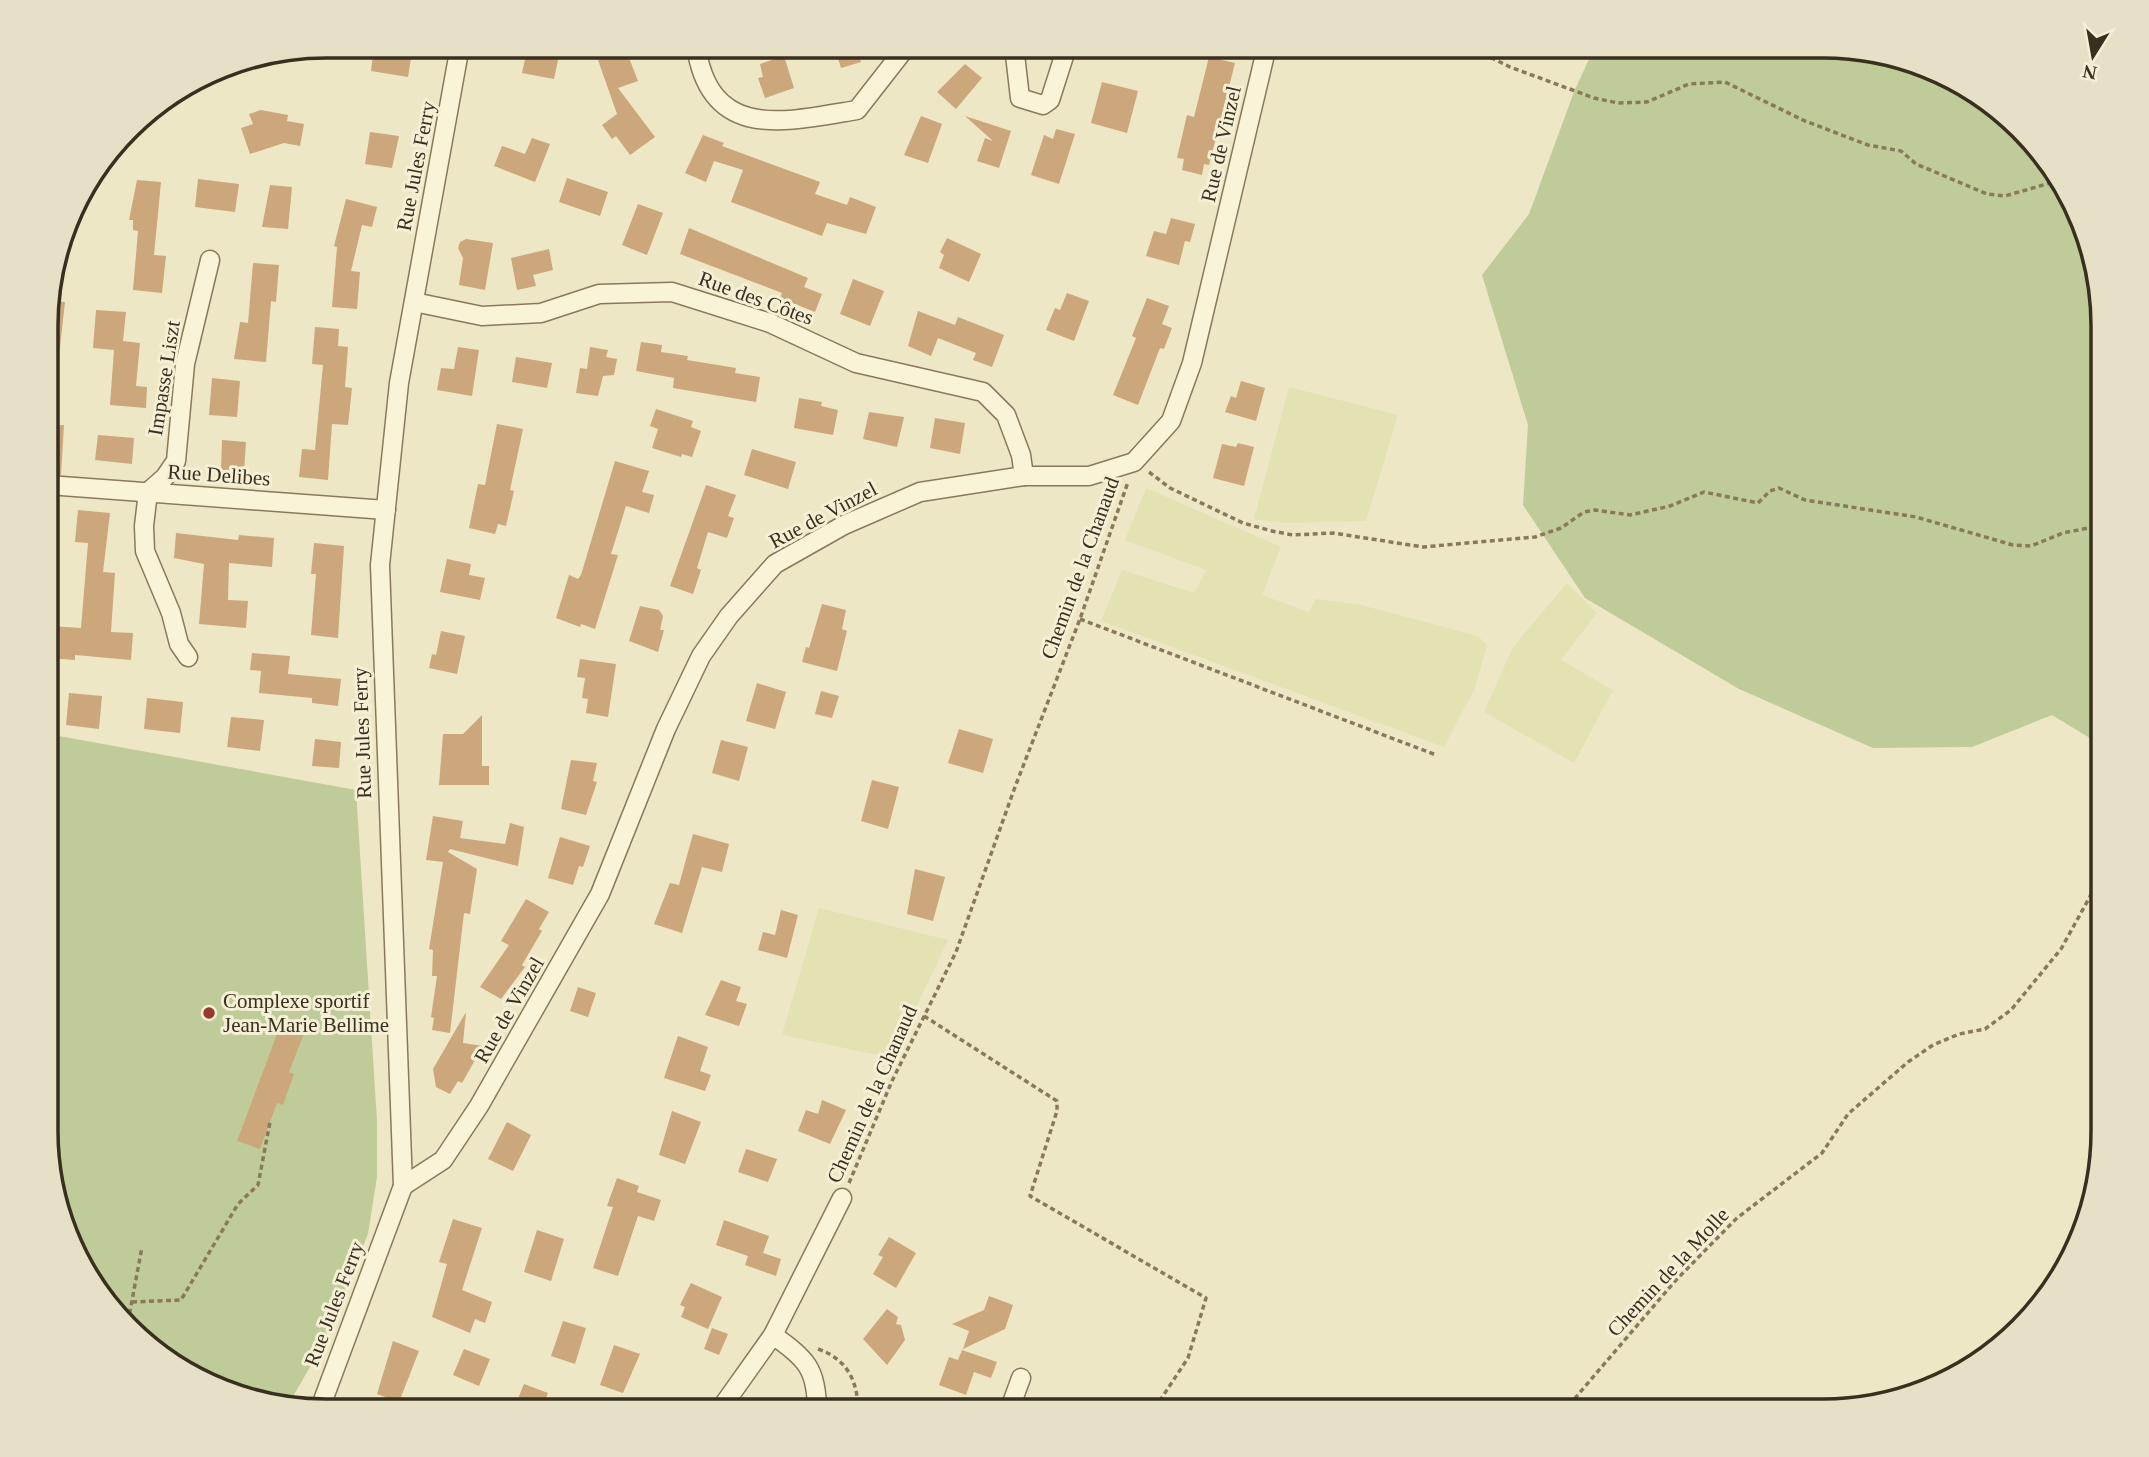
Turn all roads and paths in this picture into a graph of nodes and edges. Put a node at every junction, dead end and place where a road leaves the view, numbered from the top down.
1 (458, 58) edge
2 (698, 58) edge
3 (897, 58) edge
4 (1015, 58) edge
5 (1063, 58) edge
6 (1264, 58) edge
7 (1492, 58) edge
8 (2050, 183) edge
9 (210, 260) dead end
10 (414, 302) junction
11 (1135, 462) junction
12 (1024, 476) junction
13 (58, 486) edge
14 (148, 492) junction
15 (386, 510) junction
16 (2091, 528) edge
17 (1080, 619) junction
18 (188, 657) dead end
19 (1436, 755) dead end
20 (2091, 895) edge
21 (924, 1016) junction
22 (270, 1122) dead end
23 (403, 1186) junction
24 (842, 1198) joint
25 (142, 1247) dead end
26 (132, 1302) junction
27 (130, 1314) edge
28 (773, 1335) junction
29 (819, 1348) dead end
30 (1021, 1378) dead end
31 (323, 1399) edge
32 (728, 1399) edge
33 (817, 1399) edge
34 (858, 1399) edge
35 (1013, 1399) edge
36 (1161, 1399) edge
37 (1575, 1399) edge

1 - 10 street, Rue Jules Ferry
2 - 3 street
4 - 5 street
6 - 11 street, Rue de Vinzel
7 - 8 path
9 - 14 street, Impasse Liszt
10 - 12 street, Rue des Côtes
10 - 15 street, Rue Jules Ferry
11 - 12 street, Rue de Vinzel
11 - 16 path, Chemin de la Chanaud
11 - 17 path, Chemin de la Chanaud
12 - 23 street, Rue de Vinzel
13 - 14 street, Rue Delibes
14 - 15 street, Rue Delibes
14 - 18 street
15 - 23 street, Rue Jules Ferry
17 - 19 path
17 - 21 path, Chemin de la Chanaud
20 - 37 path, Chemin de la Molle
21 - 24 path, Chemin de la Chanaud
21 - 36 path
22 - 26 path
23 - 31 street, Rue Jules Ferry
24 - 28 street
25 - 26 path
26 - 27 path
28 - 32 street
28 - 33 street
29 - 34 path
30 - 35 street

